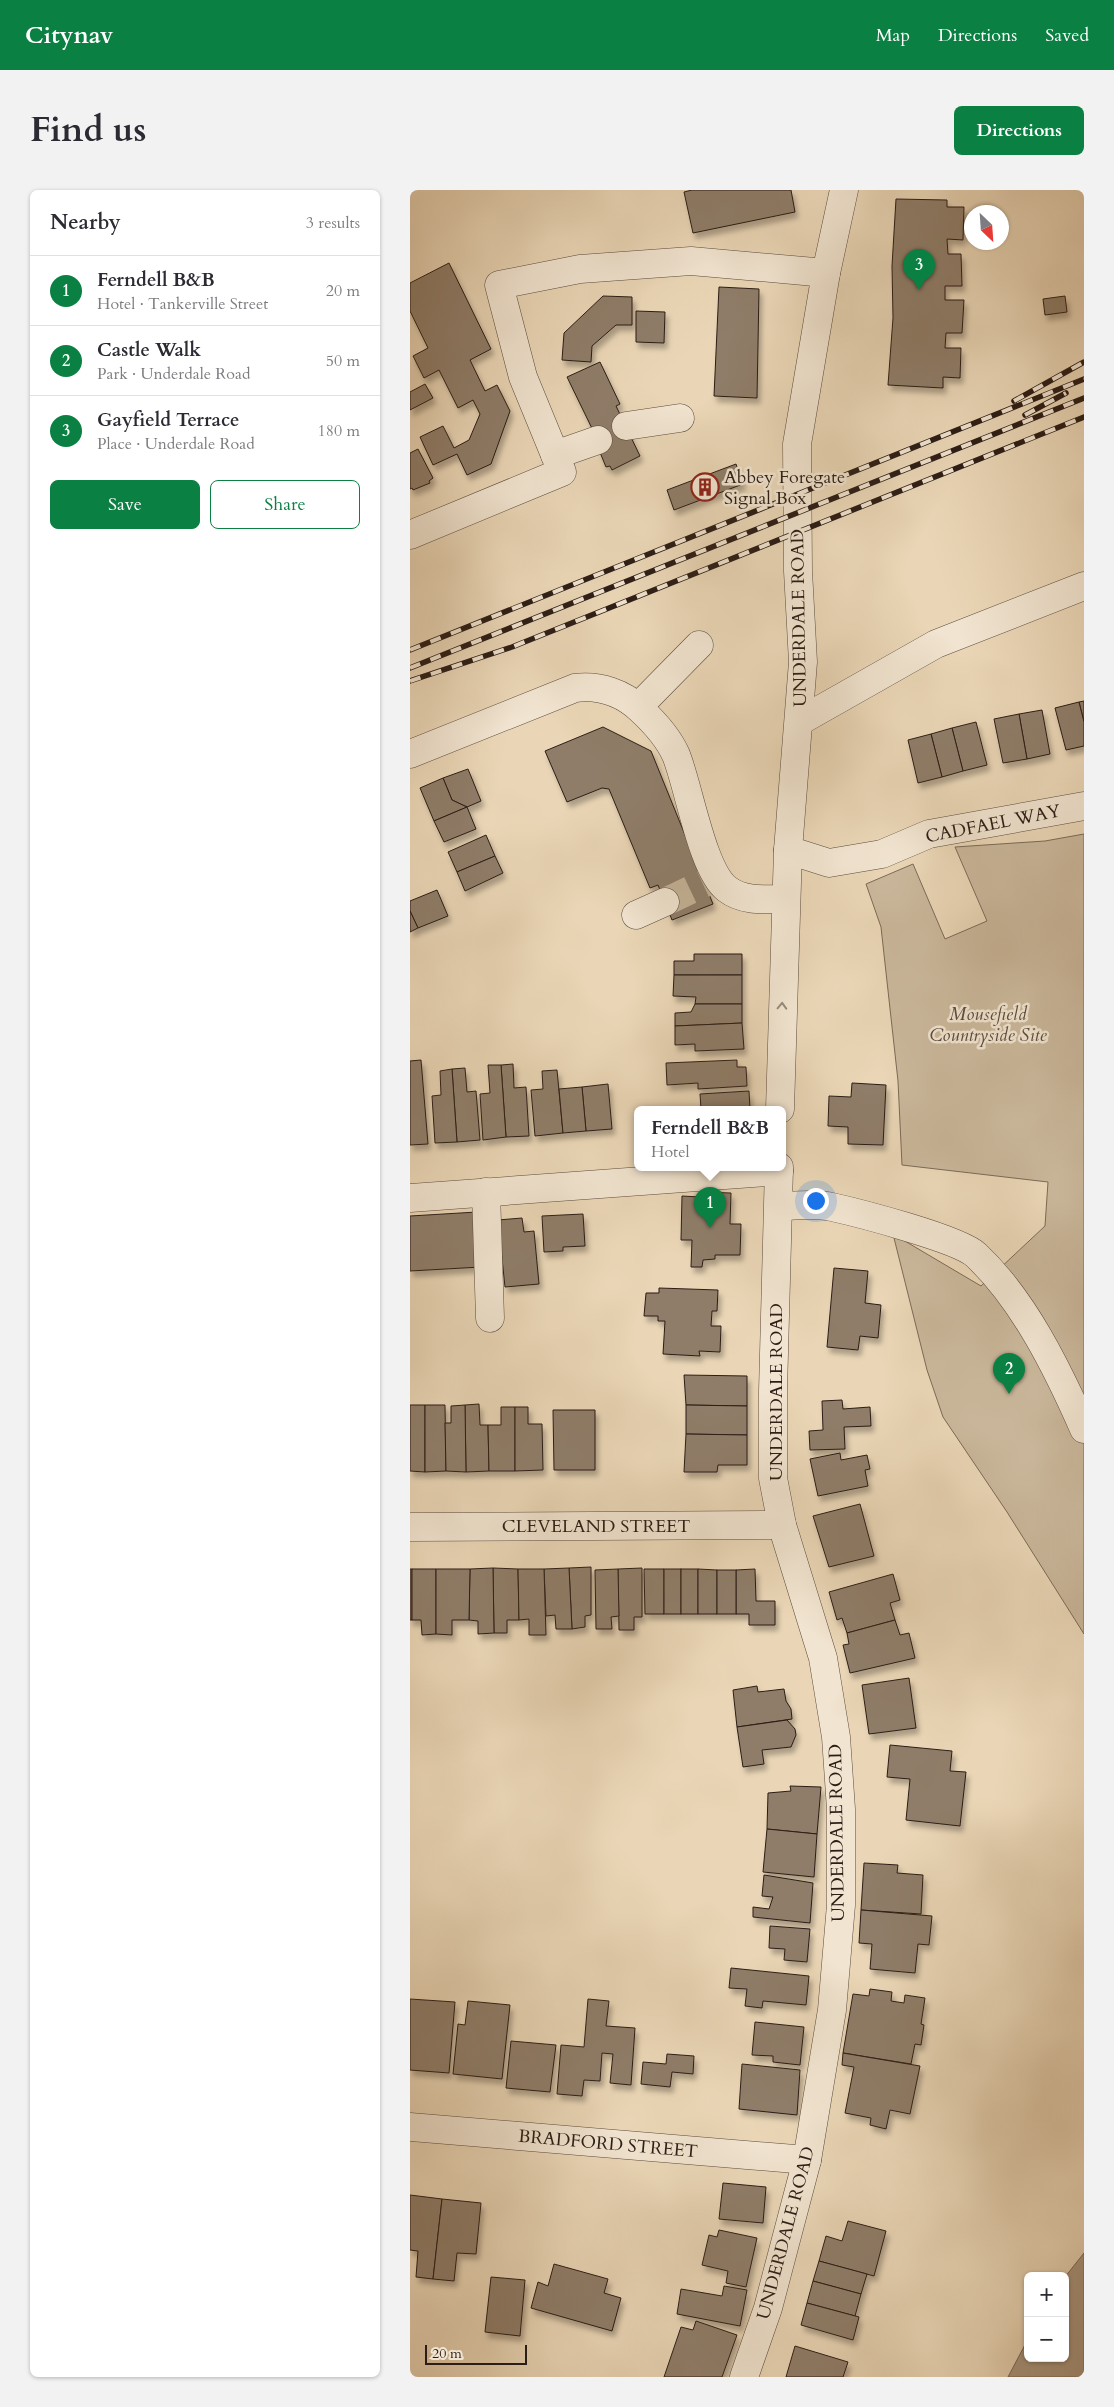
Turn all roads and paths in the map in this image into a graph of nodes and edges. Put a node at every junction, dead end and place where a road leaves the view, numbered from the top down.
1 (844, 190) edge
2 (826, 273) junction
3 (680, 418) dead end
4 (626, 426) dead end
5 (598, 440) dead end
6 (555, 454) junction
7 (412, 530) edge
8 (1084, 586) edge
9 (698, 645) dead end
10 (638, 706) junction
11 (800, 720) junction
12 (410, 754) edge
13 (1084, 806) edge
14 (788, 850) junction
15 (786, 899) junction
16 (665, 902) tunnel mouth
17 (636, 915) dead end
18 (780, 1106) edge
19 (754, 1171) edge
20 (779, 1171) edge
21 (486, 1192) junction
22 (410, 1198) edge
23 (779, 1206) junction
24 (490, 1318) dead end
25 (1084, 1429) edge
26 (782, 1525) junction
27 (410, 1527) edge
28 (410, 2127) edge
29 (807, 2160) junction
30 (744, 2377) edge

1 - 2 street, UNDERDALE ROAD
2 - 6 street
2 - 11 street, UNDERDALE ROAD
3 - 4 street
5 - 6 street
6 - 7 street
8 - 11 street
9 - 10 street
10 - 12 street
10 - 15 street
11 - 14 street, UNDERDALE ROAD
13 - 14 street, CADFAEL WAY
14 - 15 street, UNDERDALE ROAD
18 -> 15 street, UNDERDALE ROAD
16 - 17 street
19 - 21 street
20 - 23 street, UNDERDALE ROAD
21 - 22 street
21 - 24 street
23 - 25 street
23 - 26 street, UNDERDALE ROAD
26 - 27 street, CLEVELAND STREET
26 - 29 street, UNDERDALE ROAD
28 - 29 street, BRADFORD STREET
29 - 30 street, UNDERDALE ROAD

